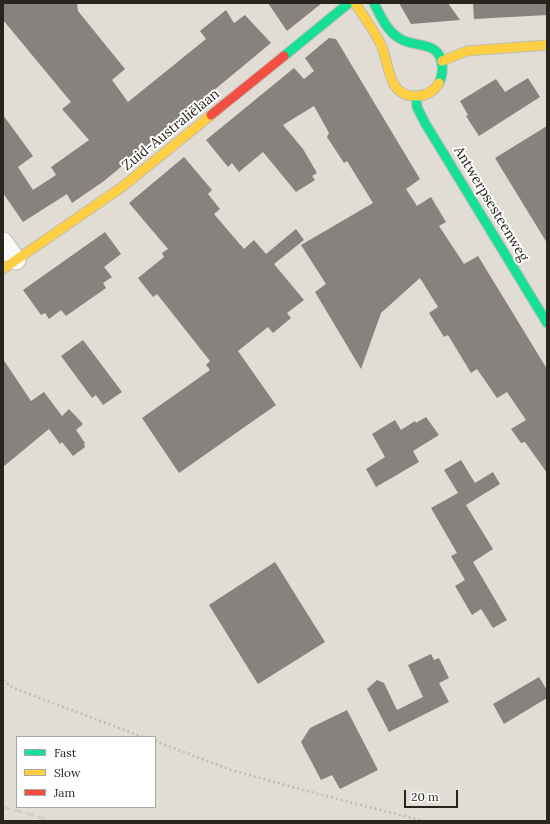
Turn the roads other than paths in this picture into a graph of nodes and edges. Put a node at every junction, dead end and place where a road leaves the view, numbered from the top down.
1 (349, 3) edge
2 (355, 3) edge
3 (374, 3) edge
4 (547, 45) edge
5 (442, 61) junction
6 (416, 97) junction
7 (3, 242) edge
8 (9, 265) edge
9 (547, 323) edge

1 - 8 street, Zuid-Australiëlaan
2 - 6 street
3 - 5 street
4 - 5 street
5 - 6 street
6 - 9 street, Antwerpsesteenweg
7 - 8 street

